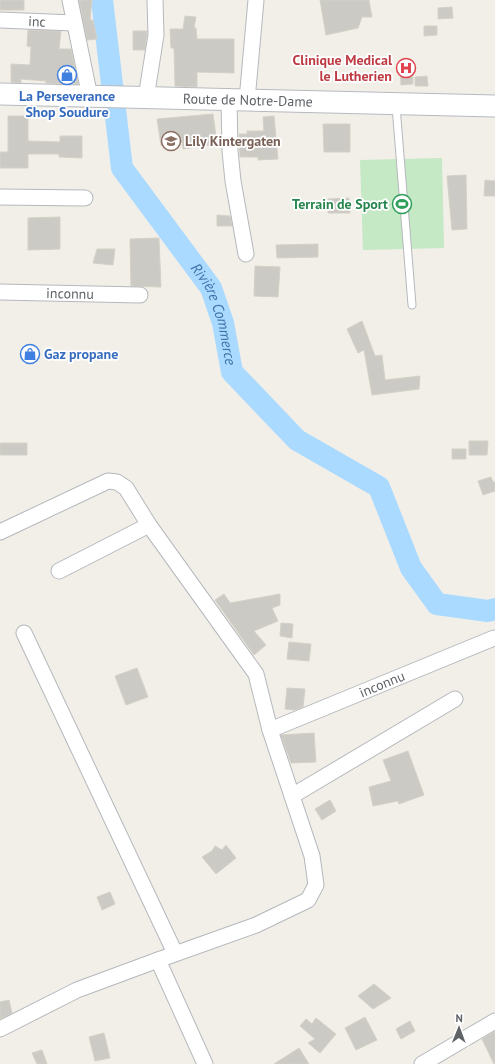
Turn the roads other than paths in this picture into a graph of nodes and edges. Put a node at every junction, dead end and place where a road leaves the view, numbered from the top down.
1 (70, 0) edge
2 (155, 0) edge
3 (256, 0) edge
4 (0, 20) edge
5 (74, 23) junction
6 (0, 94) edge
7 (97, 97) junction
8 (140, 98) junction
9 (238, 100) junction
10 (395, 104) junction
11 (495, 106) edge
12 (0, 197) edge
13 (85, 198) dead end
14 (246, 254) dead end
15 (0, 292) edge
16 (140, 295) dead end
17 (412, 305) dead end
18 (149, 525) junction
19 (0, 532) edge
20 (59, 571) dead end
21 (24, 633) dead end
22 (494, 638) edge
23 (455, 699) dead end
24 (270, 730) junction
25 (292, 796) junction
26 (175, 954) junction
27 (158, 960) junction
28 (495, 1021) edge
29 (0, 1029) edge
30 (205, 1064) edge
31 (422, 1064) edge

1 - 5 street
2 - 8 street
3 - 9 street
4 - 5 street, inc
5 - 7 street
6 - 7 street, Route de Notre-Dame
7 - 8 street, Route de Notre-Dame
8 - 9 street, Route de Notre-Dame
9 - 10 street, Route de Notre-Dame
9 - 14 street
10 - 11 street, Route de Notre-Dame
10 - 17 lane
12 - 13 street
15 - 16 street, inconnu
18 - 19 street
18 - 20 street
18 - 24 street
21 - 26 street
22 - 24 street, inconnu
23 - 25 street
24 - 25 street
25 - 26 street
26 - 27 street
27 - 29 street
27 - 30 street
28 - 31 street

